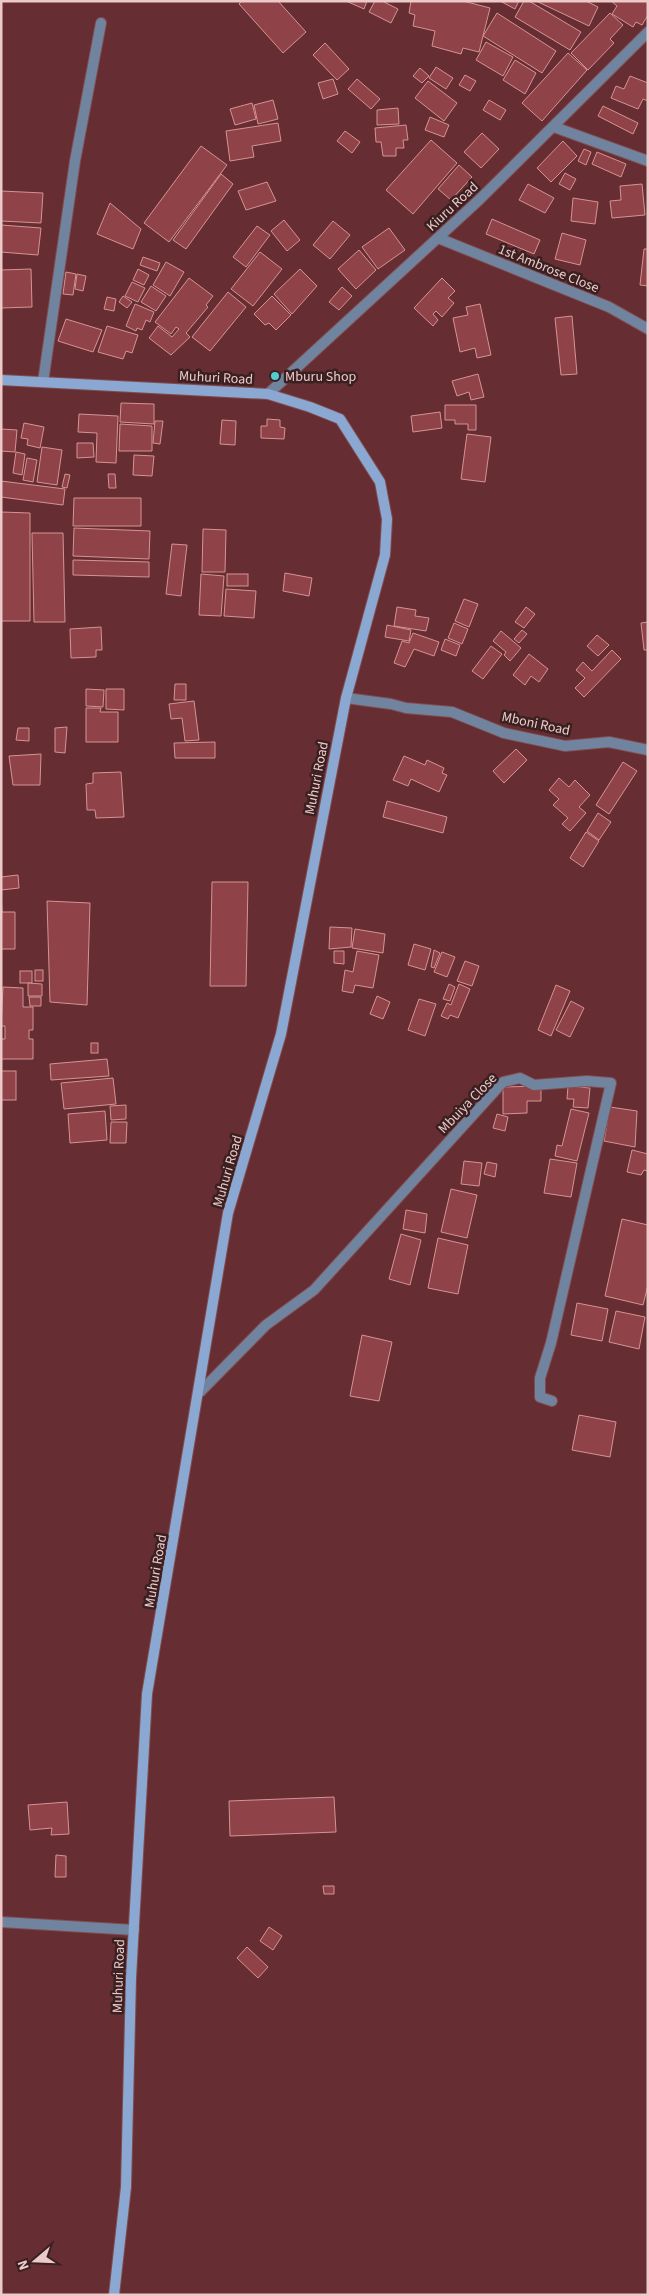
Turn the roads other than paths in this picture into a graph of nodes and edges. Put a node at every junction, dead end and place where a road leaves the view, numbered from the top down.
1 (101, 23) dead end
2 (648, 32) edge
3 (554, 127) junction
4 (648, 161) edge
5 (438, 238) junction
6 (648, 329) edge
7 (1, 380) edge
8 (43, 382) junction
9 (268, 394) junction
10 (346, 698) junction
11 (648, 750) edge
12 (200, 1392) junction
13 (552, 1401) dead end
14 (1, 1922) edge
15 (134, 1930) junction
16 (114, 2295) edge

1 - 8 street
2 - 3 street, Kiuru Road
3 - 4 street
3 - 5 street, Kiuru Road
5 - 6 street, 1st Ambrose Close
5 - 9 street, Kiuru Road
7 - 8 main road, Muhuri Road
8 - 9 main road, Muhuri Road
9 - 10 main road, Muhuri Road
10 - 11 street, Mboni Road
10 - 12 main road, Muhuri Road
12 - 13 street, Mbuiya Close
12 - 15 main road, Muhuri Road
14 - 15 street
15 - 16 main road, Muhuri Road

